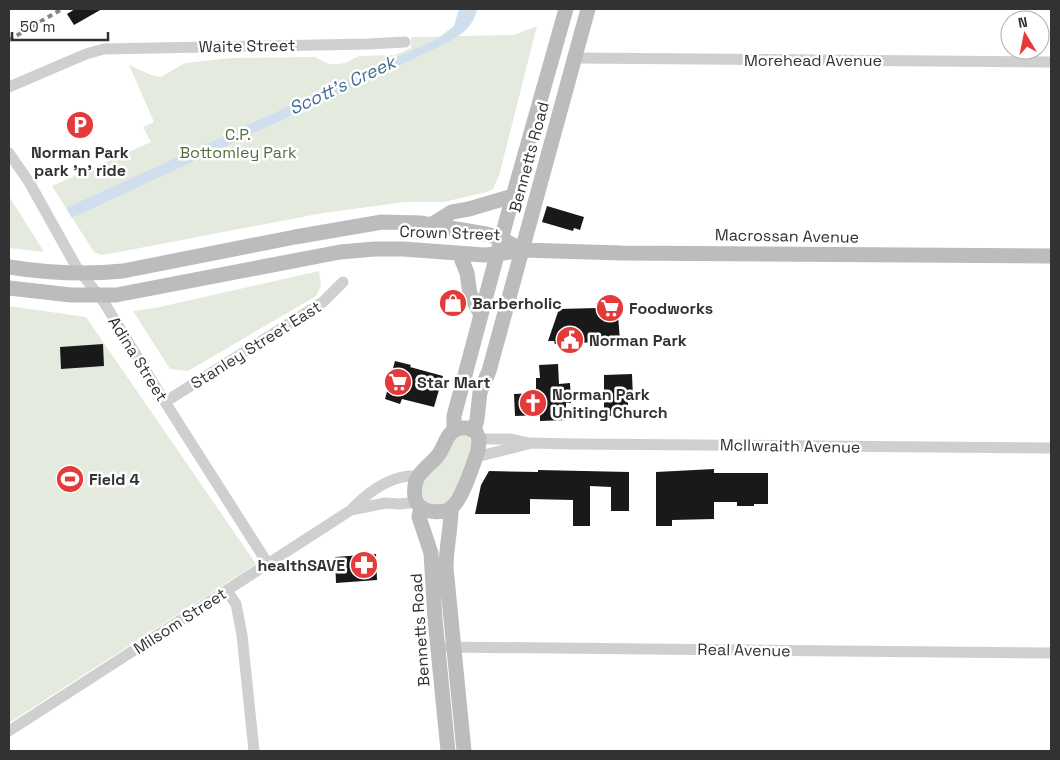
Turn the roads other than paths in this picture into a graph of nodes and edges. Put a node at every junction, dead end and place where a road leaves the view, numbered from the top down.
1 (566, 9) edge
2 (588, 9) edge
3 (405, 42) dead end
4 (574, 58) junction
5 (1051, 62) edge
6 (9, 87) edge
7 (9, 153) edge
8 (513, 196) junction
9 (431, 225) junction
10 (502, 239) junction
11 (522, 250) junction
12 (459, 252) junction
13 (498, 254) junction
14 (1051, 256) edge
15 (9, 267) edge
16 (82, 274) junction
17 (343, 282) dead end
18 (9, 288) edge
19 (99, 295) junction
20 (481, 315) junction
21 (165, 402) junction
22 (454, 430) junction
23 (476, 435) junction
24 (529, 443) junction
25 (1051, 448) edge
26 (476, 457) junction
27 (419, 476) junction
28 (419, 504) junction
29 (451, 509) junction
30 (351, 510) junction
31 (268, 564) junction
32 (226, 591) junction
33 (437, 647) junction
34 (453, 647) junction
35 (1051, 653) edge
36 (9, 731) edge
37 (254, 751) edge
38 (448, 751) edge
39 (464, 751) edge

1 - 8 main road, Bennetts Road
2 - 4 main road, Bennetts Road
3 - 6 street, Waite Street
4 - 5 street, Morehead Avenue
4 - 11 main road, Bennetts Road
7 - 16 street, Adina Street
8 - 9 main road
8 - 10 main road, Bennetts Road
9 - 10 main road, Crown Street
9 - 16 main road, Crown Street
10 - 11 main road, Crown Street
10 - 13 main road, Bennetts Road
11 - 13 main road, Crown Street
11 - 14 main road, Macrossan Avenue
11 - 23 main road, Bennetts Road
12 - 13 main road, Crown Street
12 - 19 main road, Crown Street
12 - 20 main road
13 - 20 main road, Bennetts Road
15 - 16 main road, Crown Street
16 - 19 street, Adina Street
17 - 21 street, Stanley Street East
18 - 19 main road, Crown Street
19 - 21 street, Adina Street
20 - 22 main road, Bennetts Road
21 - 31 street, Adina Street
22 - 23 main road
22 - 27 main road
23 - 24 street, McIlwraith Avenue
23 - 26 main road, Bennetts Road
24 - 25 street, McIlwraith Avenue
24 - 26 street, McIlwraith Avenue
26 - 29 main road, Bennetts Road
27 - 28 main road, Bennetts Road
27 - 30 street, Milsom Street
28 - 29 main road
28 - 30 street, Milsom Street
28 - 33 main road, Bennetts Road
29 - 34 main road, Bennetts Road
30 - 31 street, Milsom Street
31 - 32 street, Milsom Street
32 - 36 street, Milsom Street
32 - 37 street
33 - 34 street, Real Avenue
33 - 38 main road, Bennetts Road
34 - 35 street, Real Avenue
34 - 39 main road, Bennetts Road

